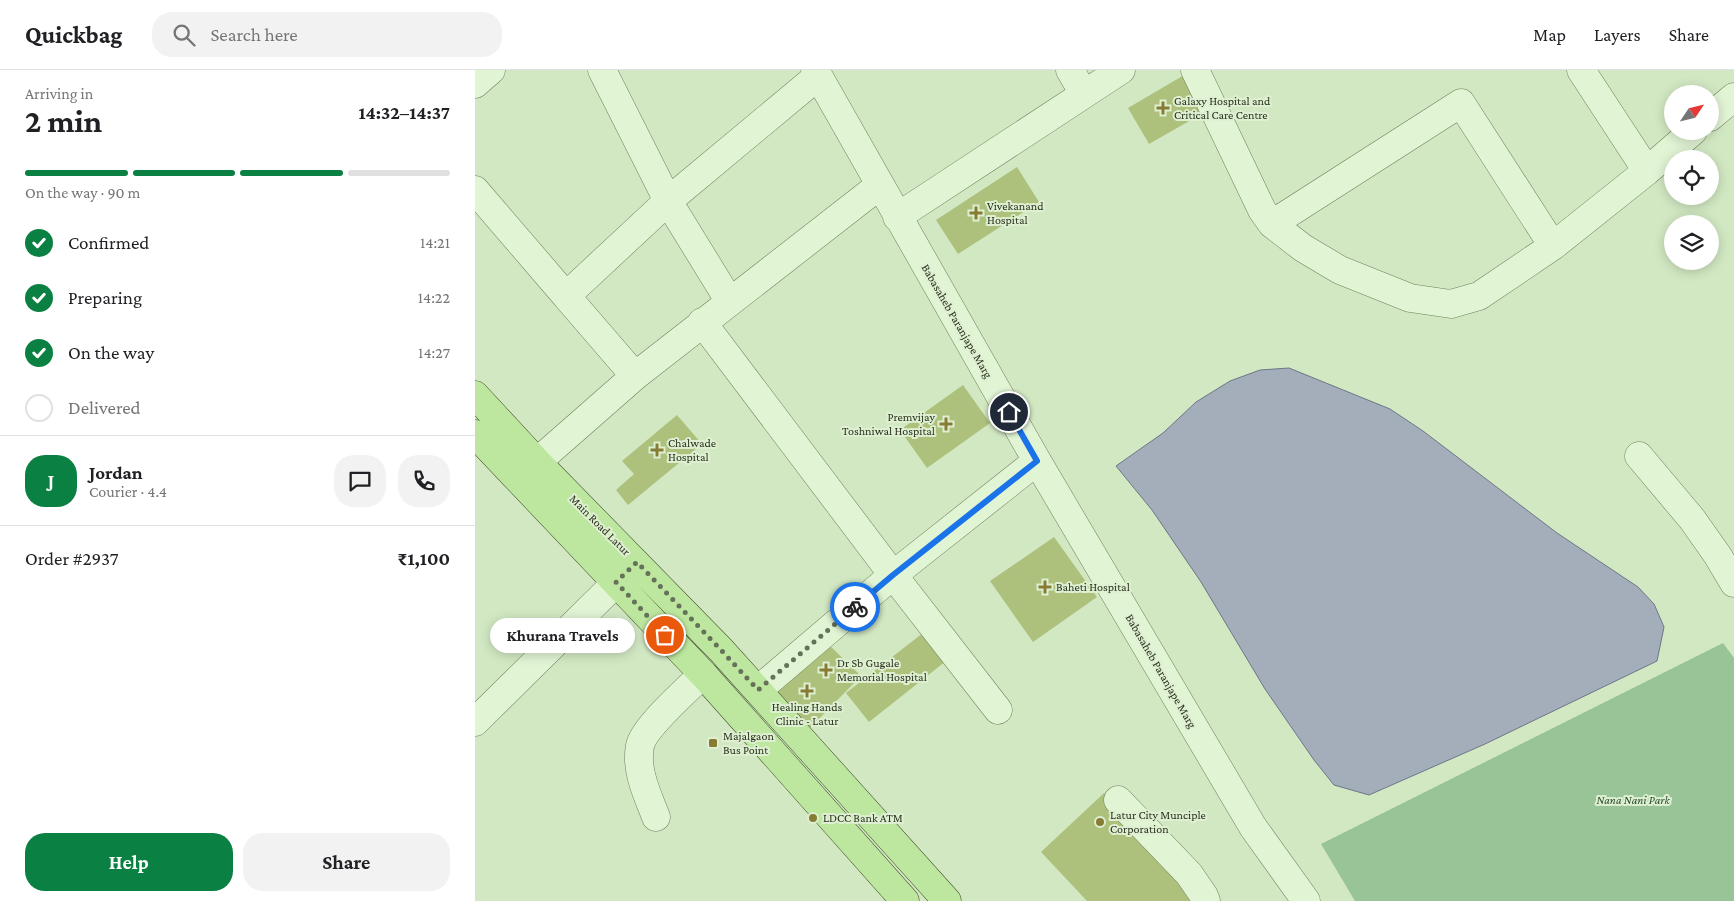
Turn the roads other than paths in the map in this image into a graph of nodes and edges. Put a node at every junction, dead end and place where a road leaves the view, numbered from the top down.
1 (491, 70) edge
2 (602, 70) edge
3 (1070, 70) edge
4 (1121, 70) edge
5 (1195, 70) edge
6 (1581, 70) edge
7 (817, 73) edge
8 (475, 84) edge
9 (1084, 94) junction
10 (1734, 97) edge
11 (1719, 110) edge
12 (1683, 140) edge
13 (1647, 171) junction
14 (880, 185) junction
15 (475, 190) edge
16 (667, 201) junction
17 (897, 216) junction
18 (1272, 224) junction
19 (1553, 246) junction
20 (566, 296) junction
21 (730, 302) junction
22 (702, 322) junction
23 (635, 376) junction
24 (475, 395) edge
25 (475, 434) edge
26 (1639, 456) dead end
27 (1037, 461) junction
28 (537, 462) junction
29 (637, 562) junction
30 (893, 575) junction
31 (616, 582) junction
32 (1734, 583) edge
33 (703, 674) junction
34 (758, 690) junction
35 (998, 710) dead end
36 (475, 722) edge
37 (1118, 800) dead end
38 (657, 817) dead end
39 (905, 901) edge
40 (947, 901) edge
41 (1206, 901) edge
42 (1306, 901) edge

1 - 8 street
2 - 16 street
3 - 9 street
4 - 9 street
5 - 18 street
6 - 13 street
7 - 14 street, Babasaheb Paranjape Marg
7 - 16 street
9 - 17 street
10 - 11 street
12 - 13 street
13 - 19 street
14 - 17 street, Babasaheb Paranjape Marg
14 - 21 street
15 - 20 street
16 - 20 street
16 - 21 street
17 - 27 street, Babasaheb Paranjape Marg
18 - 19 street
18 - 19 street
20 - 23 street
21 - 22 street
22 - 23 street
22 - 30 street
23 - 28 street
24 - 28 main road, Main Road Latur
25 - 31 main road
26 - 32 street
27 - 30 street
27 - 42 street, Babasaheb Paranjape Marg
28 - 29 main road, Main Road Latur
29 - 31 street
29 - 34 main road, Main Road Latur
30 - 34 street
30 - 35 street
31 - 33 main road
31 - 36 street
33 - 38 street
33 - 39 main road
34 - 40 main road, Main Road Latur
37 - 41 street

